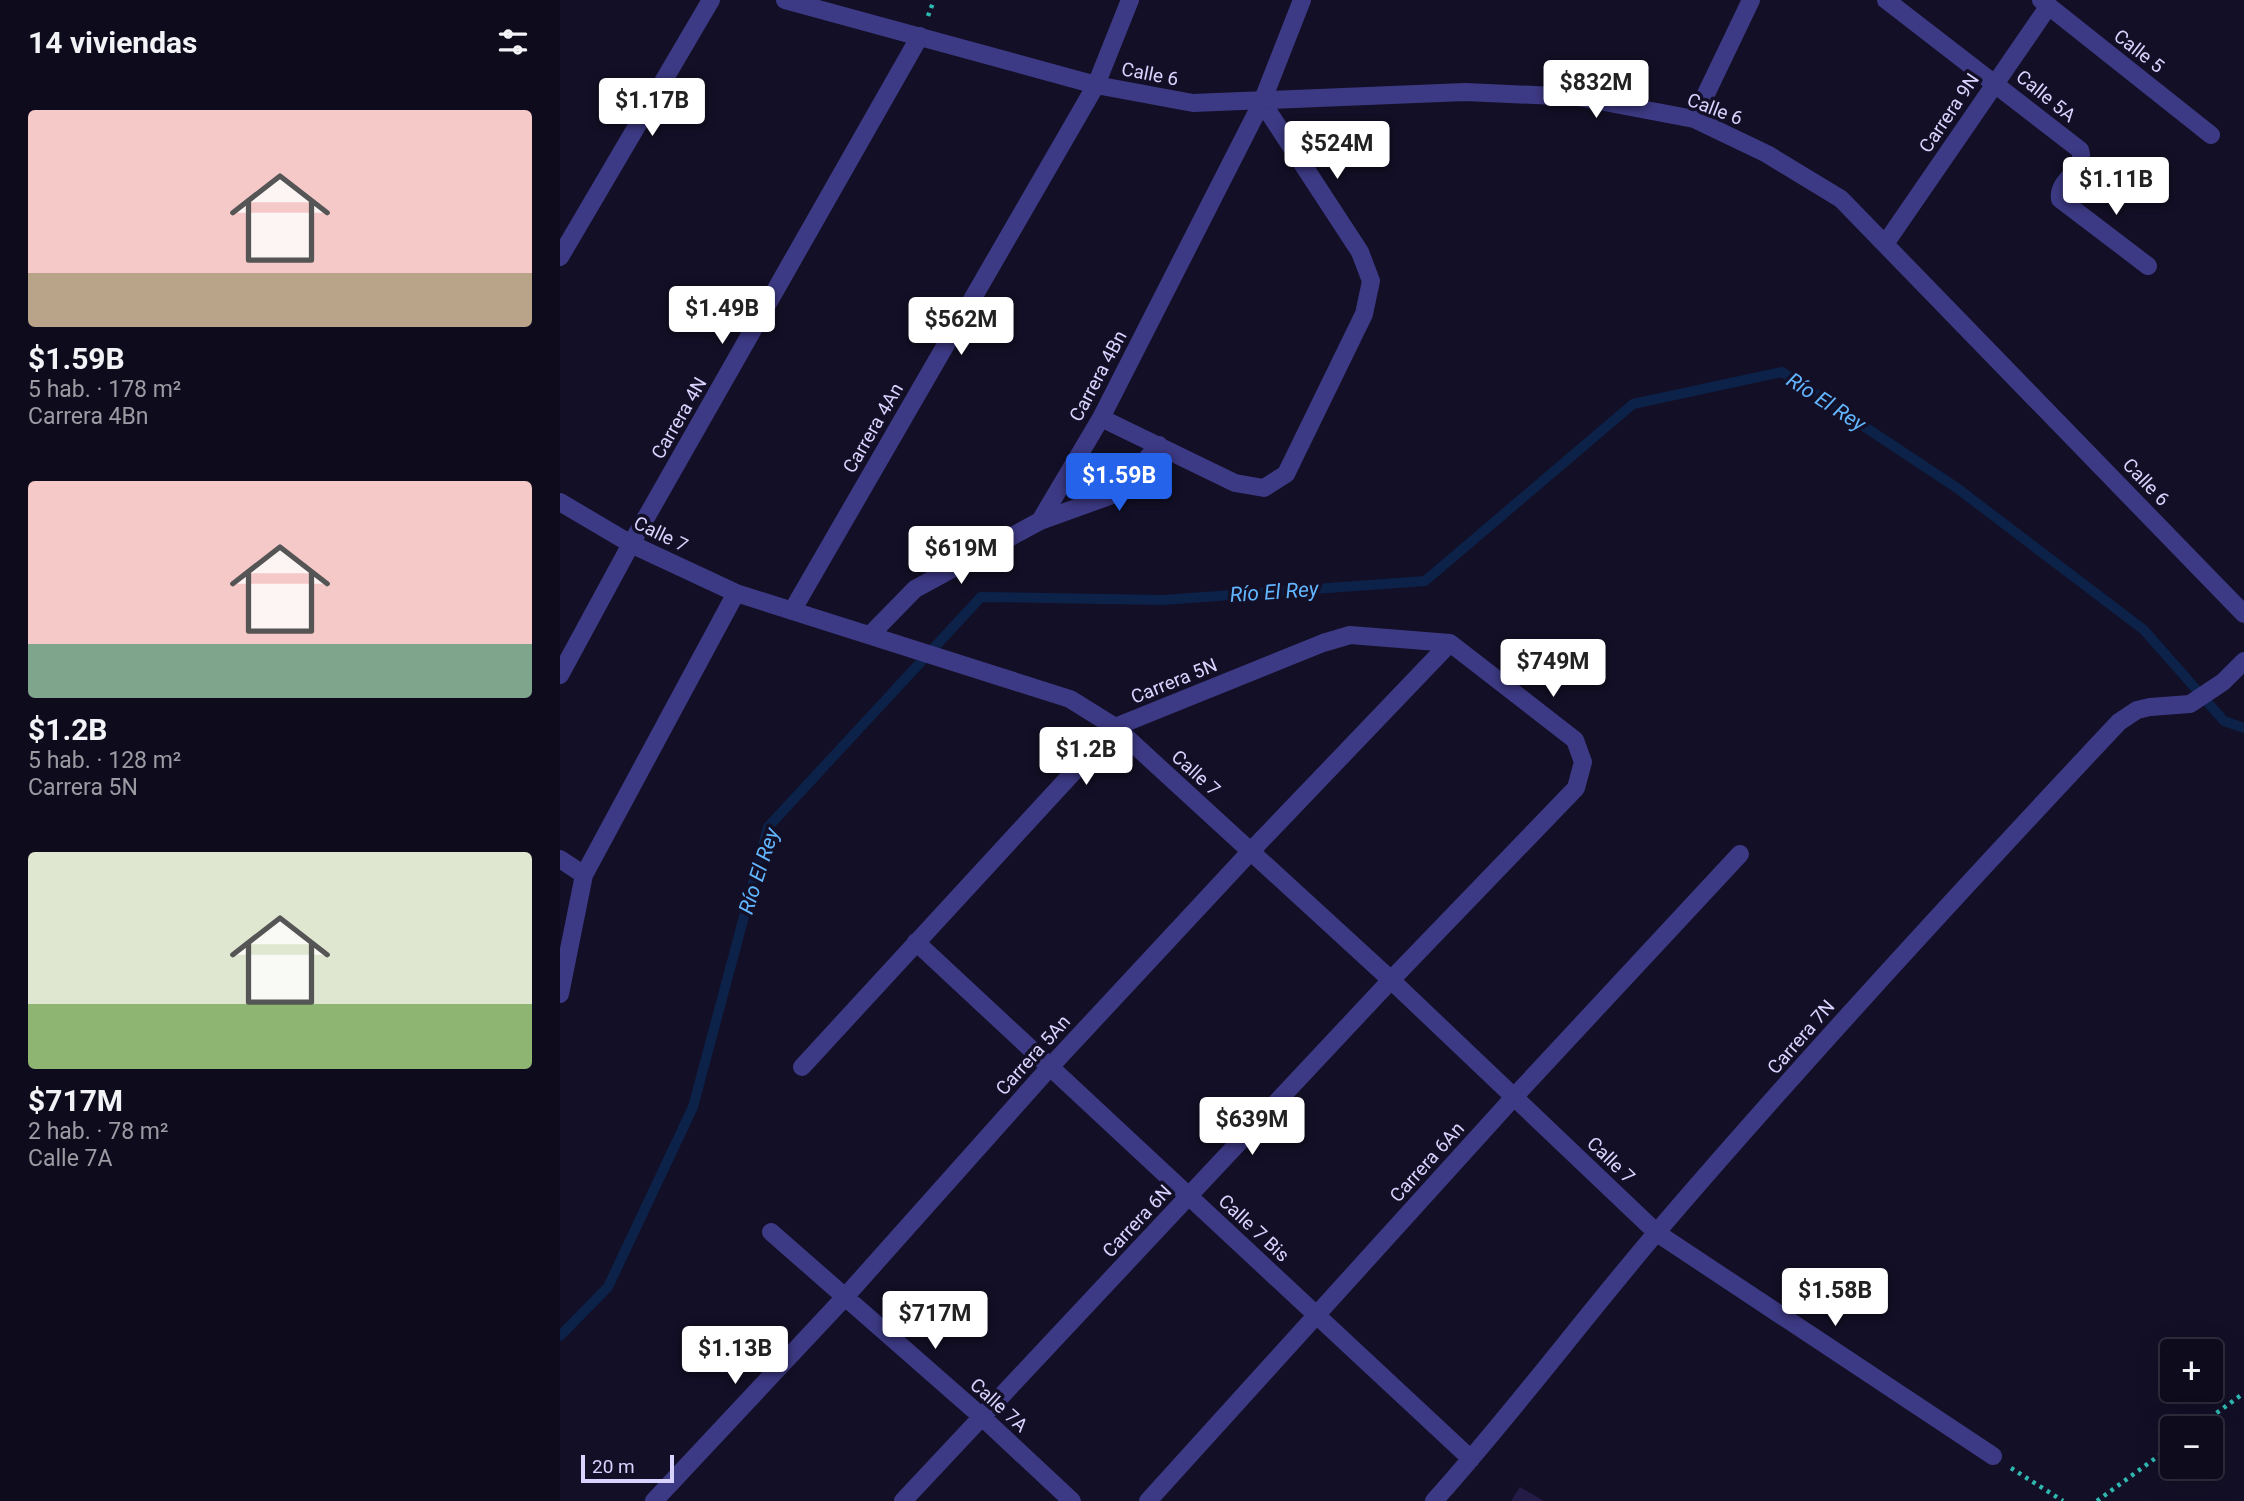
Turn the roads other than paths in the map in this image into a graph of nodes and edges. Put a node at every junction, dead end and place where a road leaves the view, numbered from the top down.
1 (711, 0) edge
2 (785, 0) edge
3 (1130, 0) edge
4 (1302, 0) edge
5 (1751, 0) edge
6 (1886, 0) edge
7 (2044, 3) edge
8 (920, 36) junction
9 (1996, 83) junction
10 (1096, 85) junction
11 (1262, 102) junction
12 (1694, 119) junction
13 (2211, 135) dead end
14 (1885, 244) junction
15 (560, 257) edge
16 (2148, 266) dead end
17 (1101, 418) junction
18 (1159, 445) junction
19 (560, 502) edge
20 (1040, 521) junction
21 (631, 544) junction
22 (736, 593) junction
23 (792, 611) junction
24 (2244, 614) edge
25 (870, 635) junction
26 (1450, 643) junction
27 (2244, 661) edge
28 (560, 675) edge
29 (1115, 727) junction
30 (1251, 852) junction
31 (1740, 854) dead end
32 (560, 859) edge
33 (584, 875) junction
34 (916, 942) junction
35 (1391, 980) junction
36 (560, 994) edge
37 (802, 1067) dead end
38 (1050, 1067) junction
39 (1514, 1097) junction
40 (1189, 1196) junction
41 (771, 1232) dead end
42 (1657, 1233) junction
43 (845, 1297) junction
44 (1316, 1314) junction
45 (982, 1417) junction
46 (1993, 1456) road end
47 (1471, 1459) junction
48 (654, 1501) edge
49 (903, 1501) edge
50 (1072, 1501) edge
51 (1148, 1501) edge
52 (1434, 1501) edge

1 - 15 street
2 - 8 street, Calle 6
3 - 10 street, Carrera 4An
4 - 11 street, Carrera 4Bn
5 - 12 street
6 - 9 street, Calle 5A
7 - 9 street, Carrera 9N
7 - 13 street, Calle 5
8 - 10 street, Calle 6
8 - 21 street, Carrera 4N
9 - 14 street, Carrera 9N
9 - 16 street, Calle 5A
10 - 11 street, Calle 6
10 - 23 street, Carrera 4An
11 - 12 street, Calle 6
11 - 17 street, Carrera 4Bn
11 - 18 street
12 - 14 street, Calle 6
14 - 24 street, Calle 6
17 - 18 street
17 - 20 street, Carrera 4Bn
18 - 20 street
19 - 21 street, Calle 7
20 - 25 street
21 - 22 street, Calle 7
21 - 28 street, Carrera 4N
22 - 23 street, Calle 7
22 - 33 street
23 - 25 street, Calle 7
25 - 29 street, Calle 7
26 - 29 street, Carrera 5N
26 - 30 street, Carrera 5An
26 - 35 street, Carrera 6N
27 - 42 street, Carrera 7N
29 - 30 street, Calle 7
29 - 34 street, Carrera 5N
30 - 35 street, Calle 7
30 - 38 street, Carrera 5An
31 - 39 street, Carrera 6An
32 - 33 street
33 - 36 street
34 - 37 street, Carrera 5N
34 - 38 street, Calle 7 Bis
35 - 39 street, Calle 7
35 - 40 street, Carrera 6N
38 - 40 street, Calle 7 Bis
38 - 43 street, Carrera 5An
39 - 42 street, Calle 7
39 - 44 street, Carrera 6An
40 - 44 street, Calle 7 Bis
40 - 45 street, Carrera 6N
41 - 43 street, Calle 7A
42 - 46 street, Calle 7
42 - 47 street, Carrera 7N
43 - 45 street, Calle 7A
43 - 48 street, Carrera 5An
44 - 47 street, Calle 7 Bis
44 - 51 street, Carrera 6An
45 - 49 street, Carrera 6N
45 - 50 street, Calle 7A
47 - 52 street, Carrera 7N

